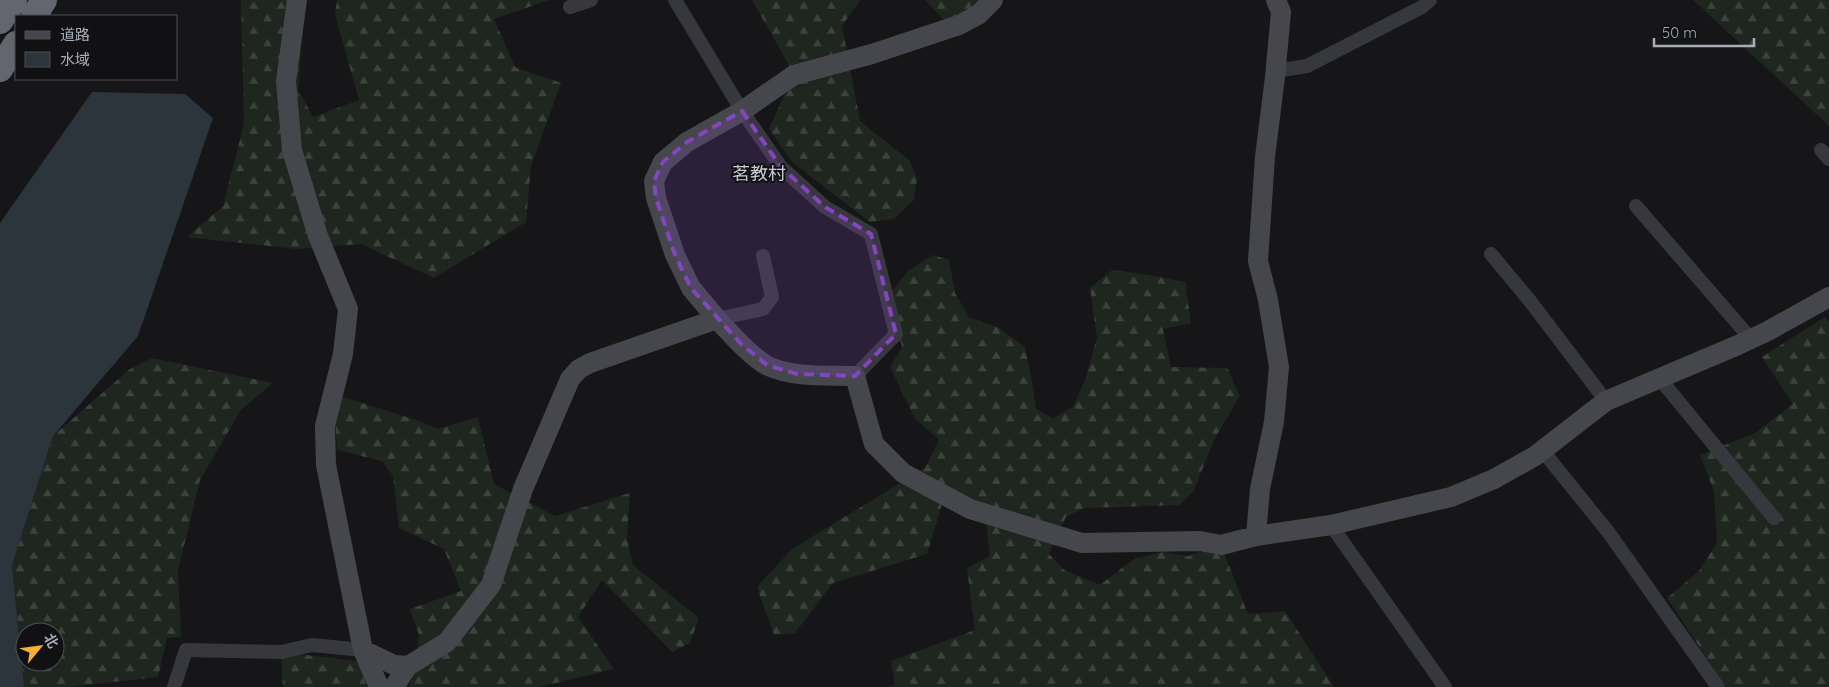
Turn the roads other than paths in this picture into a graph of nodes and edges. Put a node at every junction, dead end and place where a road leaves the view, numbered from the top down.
1 (14, 0) edge
2 (44, 0) edge
3 (297, 0) edge
4 (591, 0) edge
5 (675, 0) edge
6 (993, 0) edge
7 (1430, 0) edge
8 (1279, 4) edge
9 (570, 7) dead end
10 (35, 15) edge
11 (0, 21) edge
12 (15, 46) edge
13 (0, 70) edge
14 (1276, 71) junction
15 (742, 111) junction
16 (1636, 206) dead end
17 (1491, 254) dead end
18 (762, 256) dead end
19 (1829, 297) edge
20 (717, 318) junction
21 (1751, 339) junction
22 (855, 376) junction
23 (1660, 379) junction
24 (1606, 401) junction
25 (1542, 450) junction
26 (1774, 518) dead end
27 (1331, 525) junction
28 (1256, 536) junction
29 (363, 650) junction
30 (408, 666) junction
31 (174, 687) edge
32 (384, 687) edge
33 (1446, 687) edge
34 (1718, 687) edge

1 - 11 highway
2 - 10 highway
3 - 29 street
4 - 9 street
5 - 15 street
6 - 15 street
7 - 14 street
8 - 14 street
12 - 13 highway
14 - 28 street
15 - 20 street
15 - 22 street
16 - 21 street
17 - 24 street
18 - 20 street
19 - 21 street
20 - 22 street
20 - 30 street
21 - 23 street
22 - 28 street
23 - 24 street
23 - 26 street
24 - 25 street
25 - 27 street
25 - 34 street
27 - 28 street
27 - 33 street
29 - 30 street
29 - 31 street
29 - 32 street
30 - 32 street

